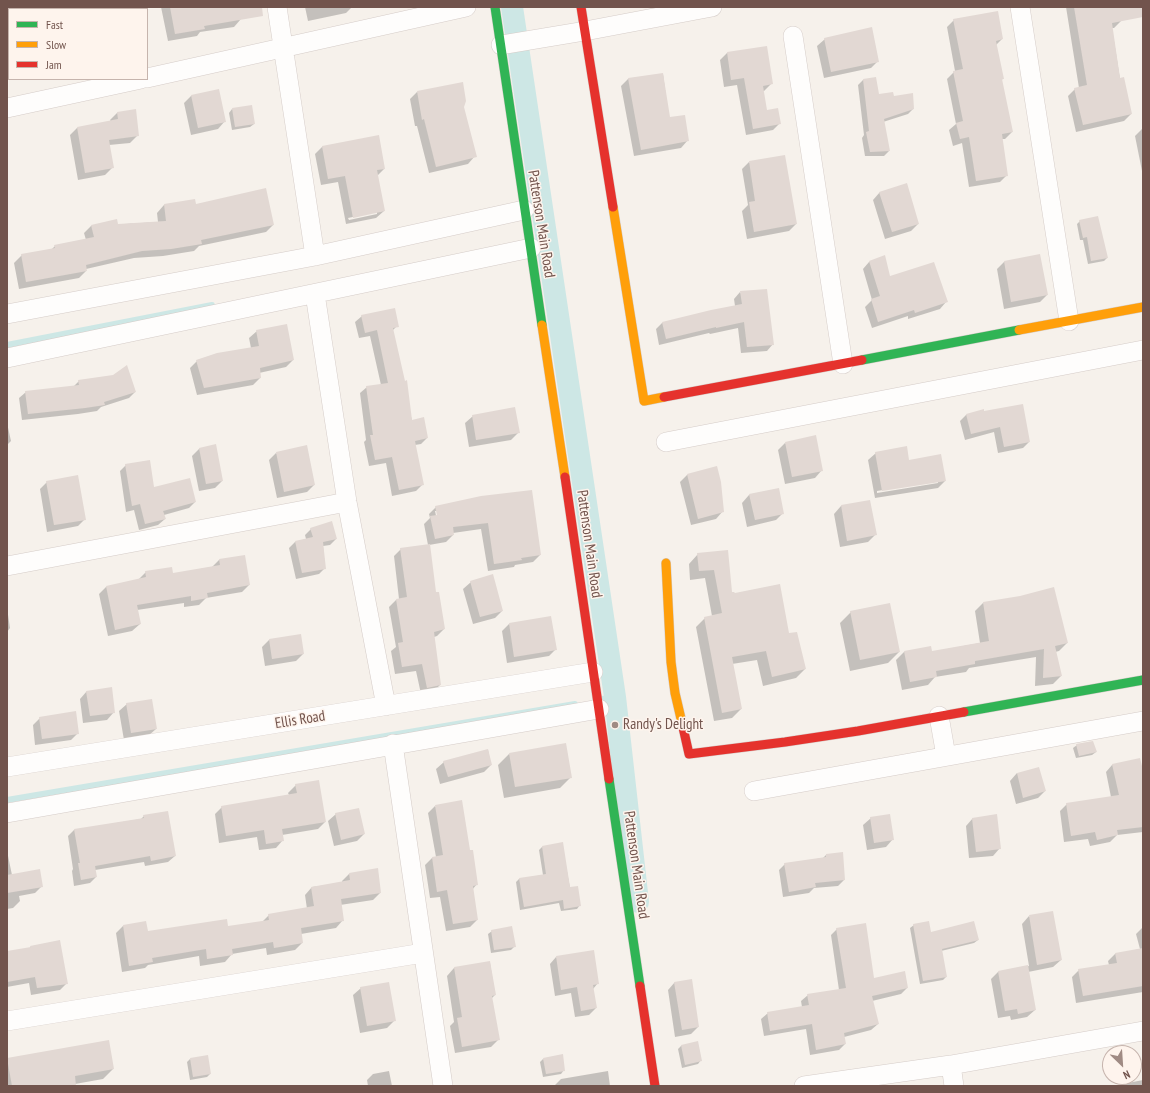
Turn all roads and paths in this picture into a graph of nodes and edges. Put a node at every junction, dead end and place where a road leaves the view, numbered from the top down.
1 (278, 7) edge
2 (466, 7) edge
3 (495, 7) edge
4 (581, 7) edge
5 (712, 7) edge
6 (1020, 7) edge
7 (580, 31) junction
8 (793, 36) dead end
9 (506, 44) junction
10 (284, 48) junction
11 (148, 78) edge
12 (136, 80) edge
13 (7, 108) edge
14 (524, 210) junction
15 (530, 248) junction
16 (315, 256) junction
17 (315, 294) junction
18 (1143, 307) edge
19 (7, 314) edge
20 (1069, 321) junction
21 (1143, 350) edge
22 (7, 358) edge
23 (843, 364) junction
24 (666, 442) dead end
25 (347, 502) junction
26 (666, 563) dead end
27 (7, 566) edge
28 (593, 672) junction
29 (1143, 680) edge
30 (386, 706) junction
31 (599, 709) junction
32 (939, 716) junction
33 (1143, 721) edge
34 (393, 744) junction
35 (946, 756) junction
36 (7, 767) edge
37 (754, 791) dead end
38 (7, 813) edge
39 (423, 953) junction
40 (7, 1020) edge
41 (1143, 1031) edge
42 (951, 1065) junction
43 (443, 1086) edge
44 (655, 1086) edge
45 (804, 1086) edge
46 (954, 1086) edge

1 - 10 street
2 - 10 street
3 - 9 street, Pattenson Main Road
4 - 7 street
5 - 7 street
6 - 20 street
7 - 9 street
7 - 23 street
8 - 23 street
9 - 14 street, Pattenson Main Road
10 - 11 street
10 - 16 street
12 - 13 street
14 - 15 street, Pattenson Main Road
14 - 16 street
15 - 17 street
15 - 28 street, Pattenson Main Road
16 - 19 street
17 - 22 street
17 - 25 street
18 - 20 street
20 - 23 street
21 - 24 street
25 - 27 street
25 - 30 street
26 - 32 street
28 - 30 street, Ellis Road
28 - 31 street, Pattenson Main Road
29 - 32 street
30 - 36 street, Ellis Road
31 - 34 street
31 - 44 street, Pattenson Main Road
32 - 35 street
33 - 35 street
34 - 38 street
34 - 39 street
35 - 37 street
39 - 40 street
39 - 43 street
41 - 42 street
42 - 45 street
42 - 46 street

